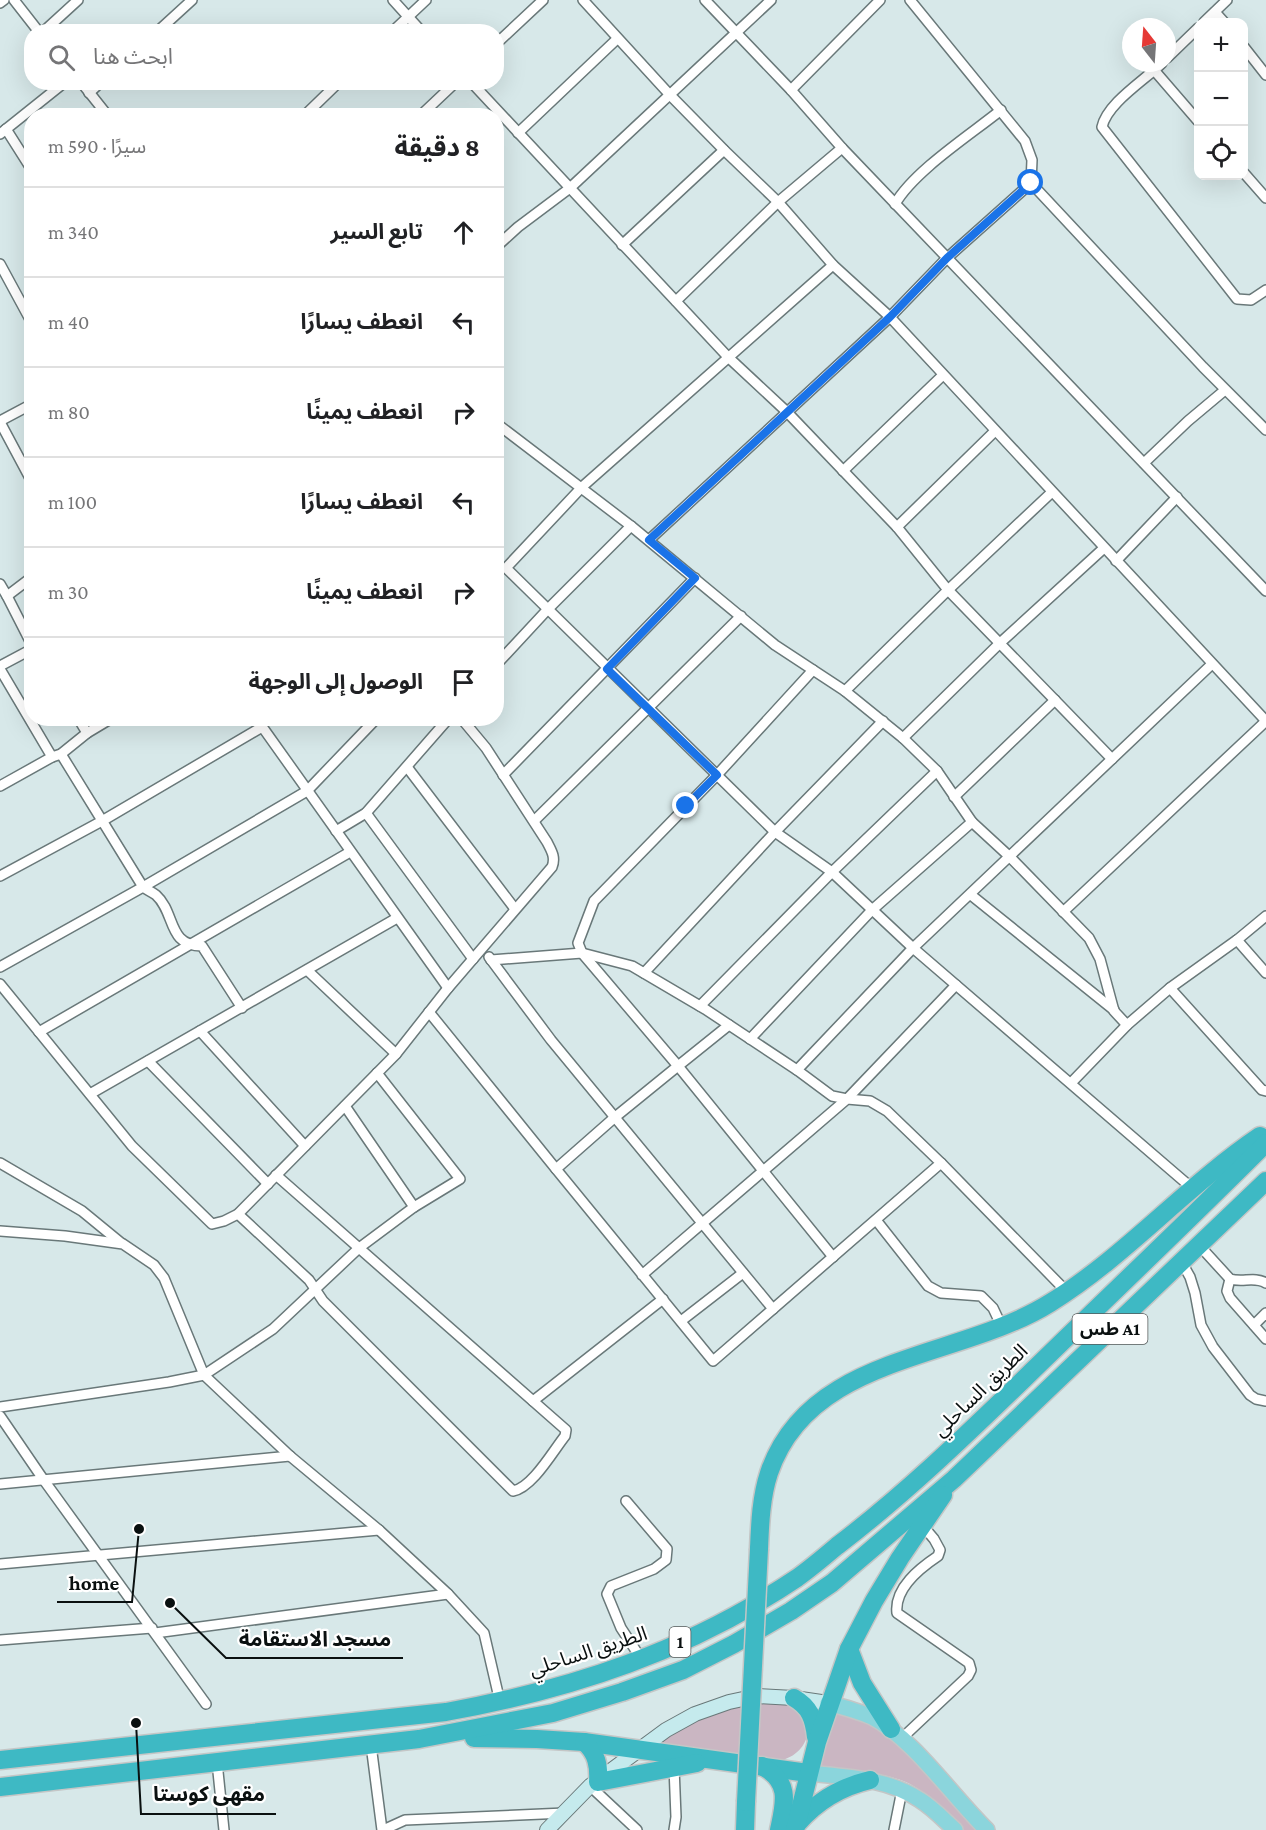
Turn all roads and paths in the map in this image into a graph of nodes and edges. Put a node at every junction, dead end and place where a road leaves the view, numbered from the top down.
1 (4, 0) edge
2 (14, 0) edge
3 (78, 0) edge
4 (192, 0) edge
5 (393, 0) edge
6 (426, 0) edge
7 (543, 0) edge
8 (583, 0) edge
9 (705, 0) edge
10 (771, 0) edge
11 (880, 0) edge
12 (910, 0) edge
13 (1227, 0) edge
14 (0, 3) edge
15 (1215, 12) junction
16 (408, 17) junction
17 (1208, 18) edge
18 (1220, 18) edge
19 (34, 24) edge
20 (50, 24) edge
21 (166, 24) edge
22 (401, 24) edge
23 (415, 24) edge
24 (1194, 32) edge
25 (736, 34) junction
26 (504, 37) edge
27 (617, 39) junction
28 (1176, 49) edge
29 (1248, 52) edge
30 (1153, 72) edge
31 (1157, 72) edge
32 (1266, 75) edge
33 (55, 90) edge
34 (87, 90) edge
35 (92, 90) edge
36 (331, 90) edge
37 (448, 90) edge
38 (478, 90) edge
39 (791, 90) junction
40 (89, 93) junction
41 (670, 95) junction
42 (33, 108) edge
43 (101, 108) edge
44 (312, 108) edge
45 (428, 108) edge
46 (495, 108) edge
47 (1001, 110) junction
48 (24, 115) edge
49 (1194, 116) edge
50 (504, 118) edge
51 (3, 132) edge
52 (518, 133) junction
53 (842, 148) junction
54 (724, 150) junction
55 (24, 160) edge
56 (1248, 178) edge
57 (1031, 183) junction
58 (570, 188) junction
59 (1266, 198) edge
60 (778, 201) junction
61 (896, 204) junction
62 (504, 240) edge
63 (621, 245) junction
64 (947, 258) junction
65 (0, 264) edge
66 (833, 265) junction
67 (1266, 290) edge
68 (676, 302) junction
69 (24, 308) edge
70 (890, 317) junction
71 (728, 357) junction
72 (943, 375) junction
73 (1225, 390) junction
74 (24, 408) edge
75 (787, 412) junction
76 (0, 421) edge
77 (504, 429) edge
78 (1266, 430) edge
79 (996, 431) junction
80 (1144, 463) junction
81 (24, 467) edge
82 (843, 471) junction
83 (582, 487) junction
84 (1052, 492) junction
85 (1177, 497) junction
86 (631, 526) junction
87 (897, 527) junction
88 (649, 540) junction
89 (1104, 548) junction
90 (1116, 561) junction
91 (695, 578) junction
92 (24, 583) edge
93 (0, 584) edge
94 (948, 590) junction
95 (1266, 591) edge
96 (7, 596) junction
97 (548, 609) junction
98 (741, 616) junction
99 (24, 631) edge
100 (1000, 643) junction
101 (24, 652) edge
102 (504, 656) edge
103 (1212, 664) junction
104 (0, 668) edge
105 (607, 669) junction
106 (813, 670) junction
107 (845, 691) junction
108 (1055, 700) junction
109 (24, 705) edge
110 (648, 708) junction
111 (883, 721) junction
112 (1266, 721) edge
113 (37, 726) edge
114 (83, 726) edge
115 (99, 726) edge
116 (368, 726) edge
117 (442, 726) edge
118 (468, 726) edge
119 (262, 727) joint
120 (87, 733) junction
121 (903, 738) junction
122 (56, 755) junction
123 (1112, 759) junction
124 (407, 767) junction
125 (937, 771) junction
126 (503, 775) junction
127 (717, 775) junction
128 (0, 786) edge
129 (307, 791) junction
130 (954, 797) junction
131 (366, 813) junction
132 (102, 821) junction
133 (534, 821) junction
134 (972, 822) junction
135 (336, 831) junction
136 (775, 832) junction
137 (350, 852) junction
138 (1010, 857) junction
139 (832, 872) junction
140 (0, 876) edge
141 (143, 887) junction
142 (971, 895) junction
143 (515, 909) junction
144 (872, 910) junction
145 (1063, 912) junction
146 (1266, 915) edge
147 (398, 918) junction
148 (1237, 940) junction
149 (189, 946) junction
150 (482, 948) junction
151 (913, 948) junction
152 (582, 953) junction
153 (473, 959) junction
154 (492, 960) junction
155 (0, 967) edge
156 (307, 970) junction
157 (644, 973) junction
158 (1266, 973) edge
159 (0, 984) edge
160 (956, 985) junction
161 (448, 988) junction
162 (1170, 988) junction
163 (700, 1006) junction
164 (242, 1008) junction
165 (1114, 1011) junction
166 (429, 1012) junction
167 (729, 1025) junction
168 (1127, 1025) junction
169 (39, 1032) junction
170 (200, 1032) junction
171 (750, 1039) junction
172 (396, 1054) junction
173 (148, 1061) junction
174 (678, 1066) junction
175 (797, 1070) junction
176 (377, 1073) junction
177 (1071, 1083) junction
178 (1266, 1091) edge
179 (90, 1094) junction
180 (847, 1099) junction
181 (345, 1106) junction
182 (614, 1118) junction
183 (1266, 1131) edge
184 (1266, 1143) edge
185 (305, 1146) junction
186 (0, 1163) edge
187 (941, 1163) junction
188 (556, 1169) junction
189 (763, 1171) junction
190 (276, 1175) junction
191 (1266, 1181) edge
192 (268, 1184) junction
193 (1193, 1189) junction
194 (414, 1207) junction
195 (238, 1214) junction
196 (876, 1220) junction
197 (702, 1224) junction
198 (0, 1231) edge
199 (123, 1244) junction
200 (1198, 1244) junction
201 (359, 1248) junction
202 (833, 1257) junction
203 (1181, 1261) junction
204 (743, 1273) junction
205 (642, 1275) junction
206 (1230, 1279) junction
207 (1266, 1283) edge
208 (315, 1290) junction
209 (1066, 1291) junction
210 (663, 1299) junction
211 (773, 1309) junction
212 (1266, 1313) edge
213 (681, 1321) junction
214 (1254, 1325) junction
215 (1002, 1327) junction
216 (1266, 1339) edge
217 (204, 1375) junction
218 (533, 1401) junction
219 (1266, 1401) edge
220 (0, 1407) edge
221 (0, 1416) edge
222 (290, 1456) junction
223 (43, 1479) junction
224 (954, 1479) junction
225 (0, 1484) edge
226 (626, 1502) dead end
227 (923, 1526) junction
228 (379, 1530) junction
229 (98, 1555) junction
230 (0, 1564) edge
231 (448, 1594) junction
232 (154, 1630) junction
233 (0, 1640) edge
234 (849, 1649) junction
235 (642, 1660) junction
236 (794, 1698) junction
237 (500, 1702) junction
238 (828, 1703) junction
239 (206, 1704) dead end
240 (896, 1734) junction
241 (419, 1739) junction
242 (584, 1742) junction
243 (817, 1742) junction
244 (371, 1745) junction
245 (640, 1748) junction
246 (0, 1760) edge
247 (714, 1761) junction
248 (217, 1762) junction
249 (762, 1766) junction
250 (674, 1767) junction
251 (808, 1773) junction
252 (870, 1780) junction
253 (594, 1784) junction
254 (0, 1787) edge
255 (902, 1790) junction
256 (565, 1813) junction
257 (405, 1820) junction
258 (790, 1828) edge
259 (224, 1830) edge
260 (382, 1830) edge
261 (395, 1830) edge
262 (547, 1830) edge
263 (637, 1830) edge
264 (674, 1830) edge
265 (745, 1830) edge
266 (894, 1830) edge
267 (955, 1830) edge
268 (987, 1830) edge

1 - 14 street
2 - 19 street
3 - 20 street
4 - 21 street
5 - 16 street
6 - 16 street
7 - 26 street
8 - 27 street
9 - 25 street
10 - 25 street
11 - 39 street
12 - 47 street
13 - 15 street
15 - 17 street
15 - 18 street
16 - 22 street
16 - 23 street
24 - 28 street
25 - 39 street
25 - 41 street
27 - 41 street
27 - 52 street
29 - 32 street
30 - 67 street
31 - 49 street
33 - 42 street
34 - 40 street
35 - 40 street
36 - 44 street
37 - 45 street
38 - 46 street
39 - 53 street
40 - 43 street
41 - 54 street
41 - 58 street
47 - 57 street
47 - 61 street
48 - 51 street
50 - 52 street
51 - 55 street
52 - 58 street
53 - 60 street
53 - 61 street
54 - 60 street
54 - 63 street
56 - 59 street
57 - 64 street
57 - 73 street
58 - 62 street
58 - 63 street
60 - 66 street
60 - 68 street
61 - 64 street
63 - 68 street
64 - 70 street
64 - 80 street
65 - 69 street
66 - 70 street
66 - 71 street
68 - 71 street
70 - 72 street
70 - 75 street
71 - 75 street
71 - 83 street
72 - 79 street
72 - 82 street
73 - 78 street
73 - 80 street
74 - 76 street
75 - 82 street
75 - 88 street
76 - 81 street
77 - 83 street
79 - 84 street
79 - 87 street
80 - 85 street
82 - 87 street
83 - 86 street
83 - 97 street
84 - 89 street
84 - 94 street
85 - 90 street
85 - 95 street
86 - 88 street
86 - 97 street
87 - 94 street
88 - 91 street
89 - 90 street
89 - 100 street
90 - 103 street
91 - 98 street
91 - 105 street
92 - 96 street
93 - 96 street
94 - 100 street
94 - 107 street
96 - 99 street
97 - 102 street
97 - 105 street
98 - 106 street
98 - 110 street
100 - 108 street
100 - 121 street
101 - 104 street
103 - 112 street
103 - 123 street
104 - 109 street
105 - 110 street
105 - 126 street
106 - 107 street
106 - 127 street
107 - 111 street
108 - 123 street
108 - 130 street
110 - 127 street
110 - 133 street
111 - 121 street
111 - 136 street
112 - 145 street
113 - 122 street
114 - 120 street
115 - 120 street
116 - 129 street
117 - 124 street
118 - 126 street
119 - 129 street
119 - 132 street
120 - 122 street
121 - 125 street
122 - 128 street
122 - 132 street
123 - 138 street
124 - 131 street
124 - 143 street
125 - 130 street
125 - 139 street
126 - 133 street
127 - 136 street
127 - 152 street
129 - 135 street
129 - 141 street
130 - 134 street
131 - 135 street
131 - 153 street
132 - 140 street
132 - 141 street
133 - 143 street
134 - 138 street
134 - 144 street
135 - 137 street
136 - 139 street
136 - 157 street
137 - 147 street
137 - 149 street
138 - 142 street
138 - 145 street
139 - 144 street
139 - 163 street
141 - 149 street
141 - 155 street
142 - 151 street
142 - 165 street
143 - 150 street
144 - 151 street
144 - 171 street
145 - 165 street
146 - 148 street
147 - 156 street
147 - 161 street
148 - 158 street
148 - 162 street
149 - 164 street
149 - 169 street
150 - 153 street
150 - 154 street
151 - 160 street
151 - 175 street
152 - 154 street
152 - 157 street
152 - 174 street
153 - 161 street
154 - 182 street
156 - 164 street
156 - 172 street
157 - 163 street
159 - 169 street
160 - 177 street
160 - 180 street
161 - 166 street
162 - 168 street
162 - 178 street
163 - 167 street
164 - 170 street
165 - 168 street
166 - 172 street
166 - 188 street
167 - 171 street
167 - 174 street
168 - 177 street
169 - 179 street
170 - 173 street
170 - 185 street
171 - 175 street
172 - 176 street
173 - 179 street
173 - 192 street
174 - 182 street
174 - 189 street
175 - 180 street
176 - 181 street
176 - 194 street
177 - 193 street
179 - 195 street
180 - 187 street
180 - 189 street
181 - 185 street
181 - 194 street
182 - 188 street
182 - 197 street
183 - 193 highway
184 - 235 highway, الطريق الساحلي / 1
185 - 190 street
186 - 199 street
187 - 196 street
187 - 209 street
188 - 205 street
189 - 197 street
189 - 202 street
190 - 192 street
190 - 201 street
191 - 200 highway, طس A1
192 - 195 street
193 - 209 highway
194 - 201 street
195 - 208 street
196 - 202 street
196 - 215 street
197 - 204 street
197 - 205 street
198 - 199 street
199 - 217 street
200 - 203 highway, طس A1
200 - 206 street
201 - 208 street
201 - 218 street
202 - 211 street
203 - 219 street
203 - 224 highway, طس A1
204 - 211 street
204 - 213 street
205 - 210 street
206 - 207 street
206 - 214 street
208 - 217 street
208 - 218 street
209 - 215 highway
210 - 213 street
210 - 218 street
211 - 213 street
212 - 214 street
214 - 216 street
215 - 265 highway, bridge
217 - 220 street
217 - 222 street
221 - 223 street
222 - 223 street
222 - 228 street
223 - 225 street
223 - 229 street
224 - 227 highway, طس A1
224 - 241 highway, 1
226 - 235 street
227 - 234 highway, طس A1
227 - 240 street
228 - 229 street
228 - 231 street
229 - 230 street
229 - 232 street
231 - 232 street
231 - 237 street
232 - 233 street
232 - 239 street
234 - 238 highway, طس A1
234 - 240 highway
235 - 237 highway, الطريق الساحلي / 1
236 - 238 street
236 - 243 highway
236 - 245 street
237 - 246 highway, الطريق الساحلي / 1
238 - 240 main road
238 - 243 highway, طس A1
240 - 268 main road
241 - 242 highway
241 - 244 highway, 1
242 - 245 highway
242 - 253 highway
243 - 251 highway, طس A1
244 - 248 highway, 1
244 - 260 street
245 - 247 highway
245 - 253 street
247 - 249 highway
247 - 250 highway
248 - 254 highway, 1
248 - 259 street
249 - 251 highway
249 - 258 highway
250 - 253 highway
250 - 264 street
251 - 252 main road
251 - 258 highway, طس A1
252 - 255 main road
252 - 258 highway
253 - 256 street
253 - 263 street
255 - 266 street
255 - 267 main road
256 - 257 street
256 - 262 street
257 - 260 street
257 - 261 street

